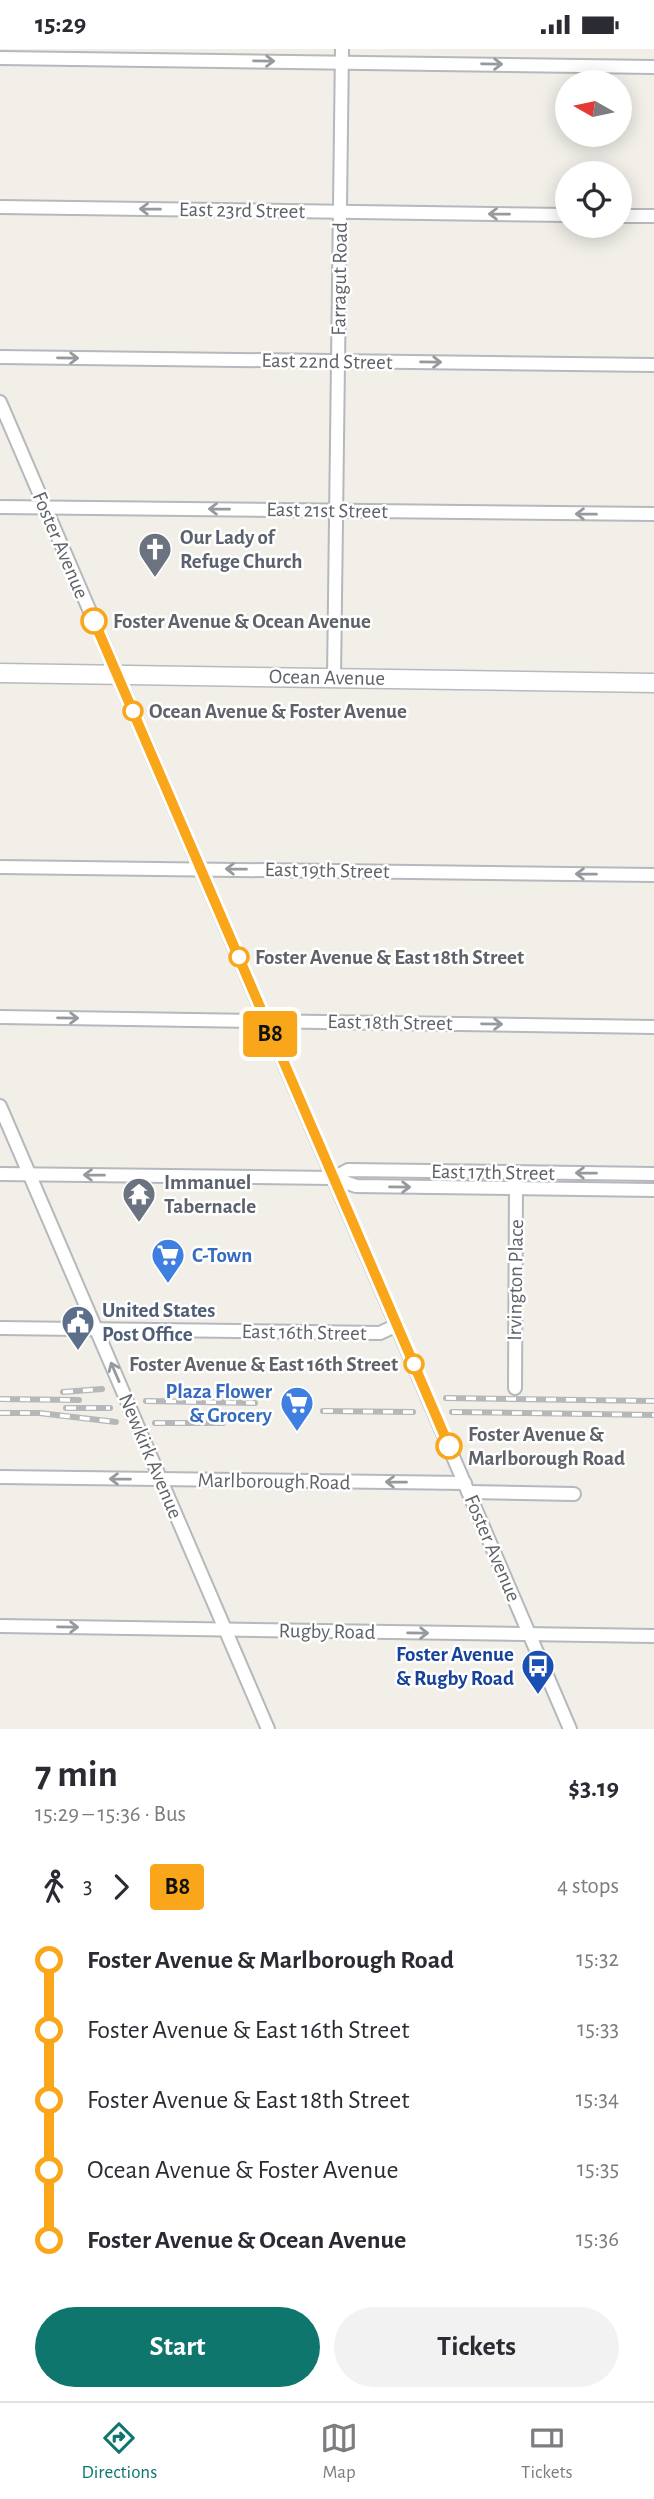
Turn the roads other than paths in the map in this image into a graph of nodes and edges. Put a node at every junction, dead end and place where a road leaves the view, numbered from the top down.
1 (342, 49) edge
2 (0, 58) edge
3 (342, 63) junction
4 (654, 67) edge
5 (0, 207) edge
6 (340, 212) junction
7 (555, 215) edge
8 (632, 216) edge
9 (654, 216) edge
10 (0, 357) edge
11 (338, 361) junction
12 (654, 365) edge
13 (0, 403) edge
14 (0, 507) edge
15 (45, 507) junction
16 (336, 510) junction
17 (654, 515) edge
18 (0, 673) edge
19 (117, 674) junction
20 (334, 677) junction
21 (654, 683) edge
22 (0, 867) edge
23 (201, 869) junction
24 (654, 875) edge
25 (0, 1017) edge
26 (264, 1020) junction
27 (654, 1027) edge
28 (0, 1106) edge
29 (516, 1172) junction
30 (0, 1174) edge
31 (29, 1174) junction
32 (654, 1174) edge
33 (334, 1178) junction
34 (516, 1188) junction
35 (654, 1191) edge
36 (397, 1325) junction
37 (0, 1328) edge
38 (97, 1329) junction
39 (514, 1388) dead end
40 (0, 1477) edge
41 (161, 1480) junction
42 (466, 1487) junction
43 (574, 1494) dead end
44 (0, 1626) edge
45 (225, 1630) junction
46 (530, 1634) junction
47 (654, 1636) edge
48 (268, 1729) edge
49 (570, 1729) edge

1 - 3 street, Farragut Road
2 -> 3 street
3 -> 4 street
3 - 6 street, Farragut Road
6 -> 5 street, East 23rd Street
7 -> 6 street, East 23rd Street
6 - 11 street, Farragut Road
8 - 9 street
10 -> 11 street, East 22nd Street
11 -> 12 street, East 22nd Street
11 - 16 street, Farragut Road
13 - 15 street, Foster Avenue
14 - 15 street, East 21st Street
16 -> 15 street, East 21st Street
15 - 19 street, Foster Avenue
17 -> 16 street, East 21st Street
16 - 20 street, Farragut Road
18 - 19 main road, Ocean Avenue
19 - 20 main road, Ocean Avenue
19 - 23 street, Foster Avenue
20 - 21 main road, Ocean Avenue
22 - 23 street, East 19th Street
24 -> 23 street, East 19th Street
23 - 26 street, Foster Avenue
25 -> 26 street, East 18th Street
26 -> 27 street, East 18th Street
26 - 33 street, Foster Avenue
28 - 31 street, Newkirk Avenue
32 -> 29 street, East 17th Street
29 - 33 street, East 17th Street
29 - 34 street, Irvington Place
30 - 31 street, East 17th Street
33 -> 31 street, East 17th Street
31 - 38 street, Newkirk Avenue
33 -> 34 street, East 17th Street
33 - 36 street, Foster Avenue
34 - 35 street, East 17th Street
34 - 39 street, Irvington Place
36 - 38 street, East 16th Street
36 - 42 street, Foster Avenue
37 - 38 street, East 16th Street
41 -> 38 street, Newkirk Avenue
41 -> 40 street, Marlborough Road
42 -> 41 street, Marlborough Road
41 - 45 street, Newkirk Avenue
42 - 43 street, Marlborough Road
42 - 46 street, Foster Avenue
44 -> 45 street, Rugby Road
45 -> 46 street, Rugby Road
45 - 48 street, Newkirk Avenue
46 - 47 street, Rugby Road
46 - 49 street, Foster Avenue

